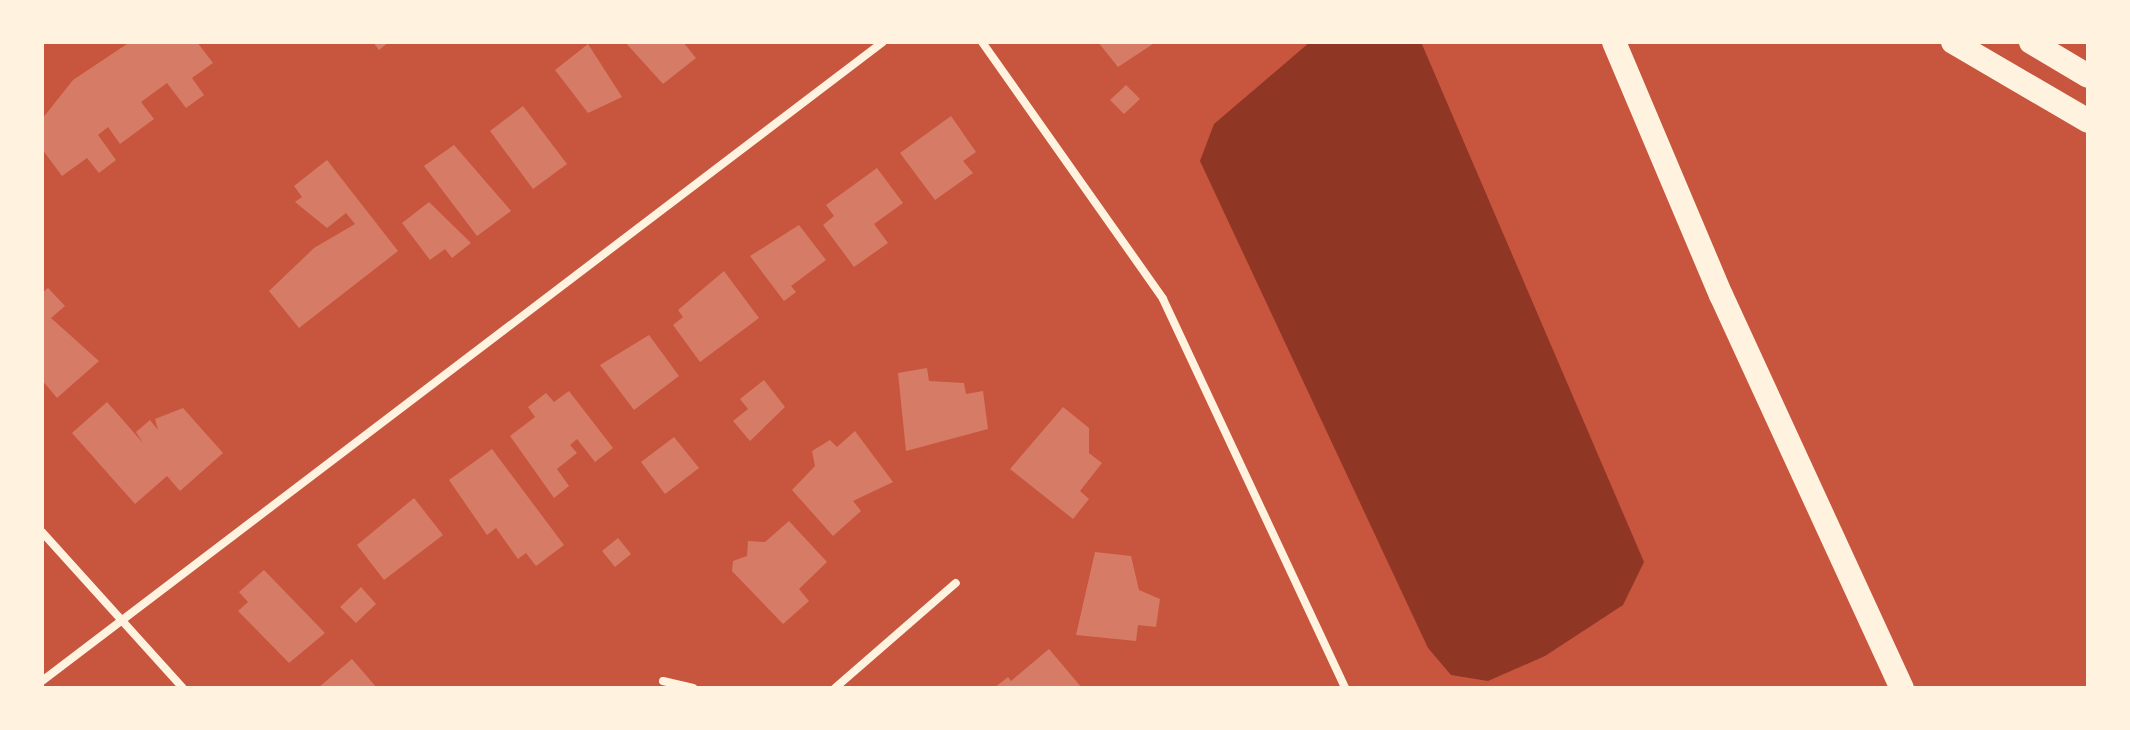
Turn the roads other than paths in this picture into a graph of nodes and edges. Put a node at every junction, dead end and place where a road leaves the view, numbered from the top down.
1 (883, 42) edge
2 (982, 42) edge
3 (1614, 42) edge
4 (1953, 42) edge
5 (2031, 42) edge
6 (2088, 76) edge
7 (2088, 121) edge
8 (42, 532) edge
9 (956, 583) dead end
10 (122, 621) junction
11 (42, 681) edge
12 (663, 681) dead end
13 (183, 688) edge
14 (693, 688) edge
15 (835, 688) edge
16 (1345, 688) edge
17 (1902, 688) edge

1 - 10 street
2 - 16 street
3 - 17 highway
4 - 7 highway
5 - 6 highway
8 - 10 street
9 - 15 street
10 - 11 street
10 - 13 street
12 - 14 street

